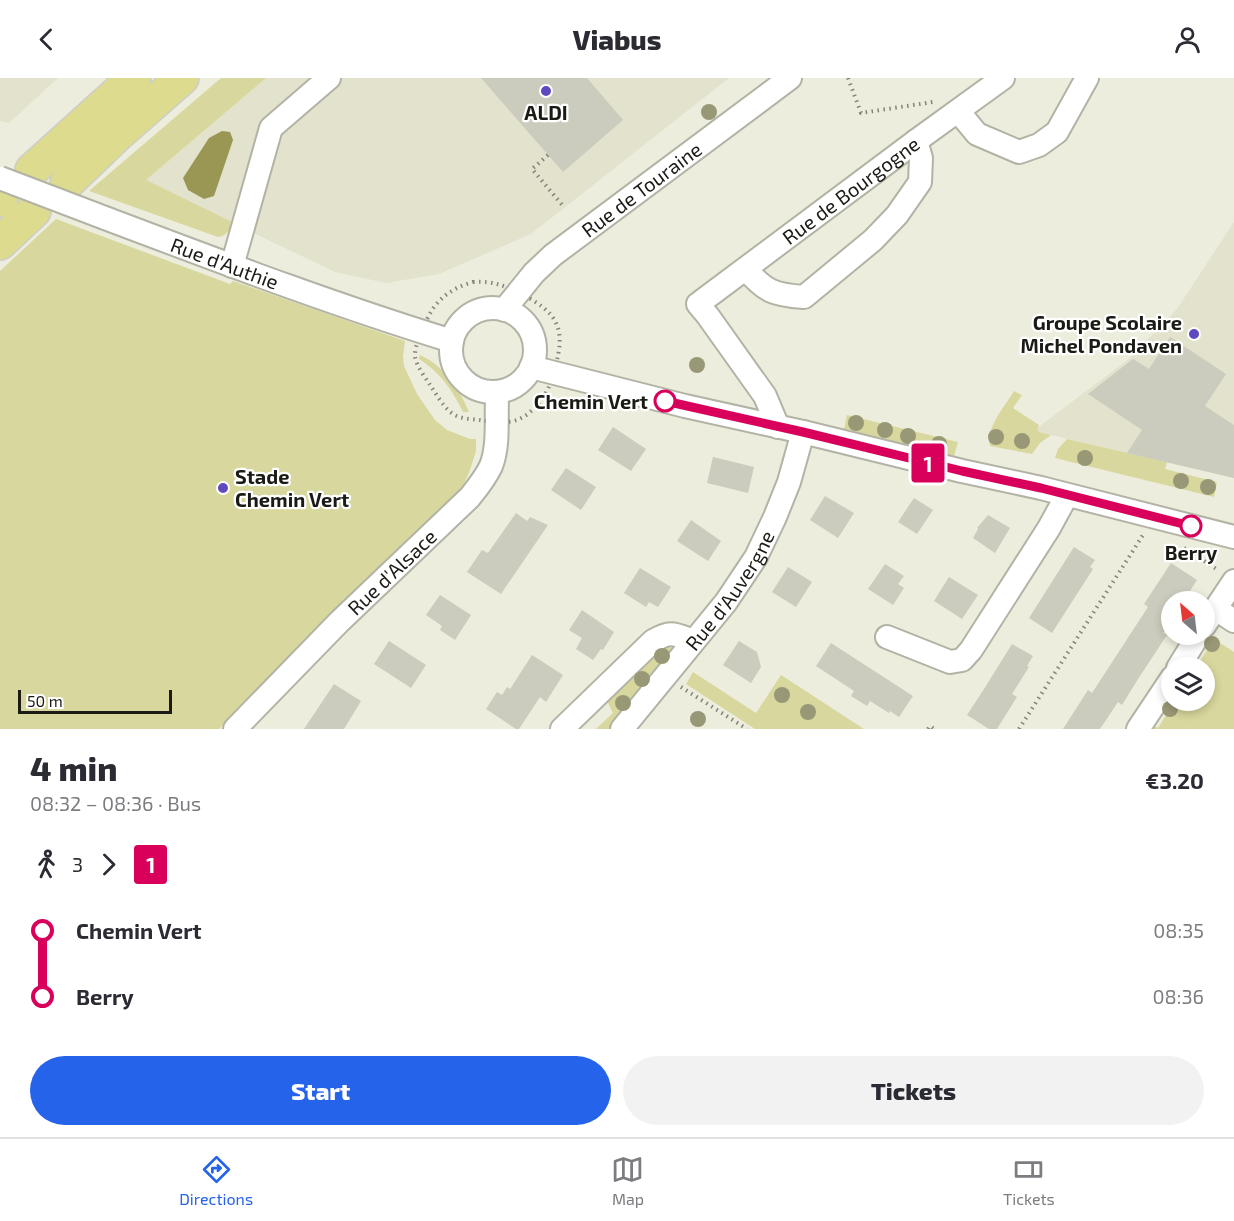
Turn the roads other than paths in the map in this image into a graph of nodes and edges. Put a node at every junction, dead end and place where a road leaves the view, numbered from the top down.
1 (134, 78) edge
2 (182, 78) edge
3 (329, 78) edge
4 (790, 78) edge
5 (1003, 78) edge
6 (1087, 78) edge
7 (951, 106) junction
8 (916, 141) junction
9 (32, 170) dead end
10 (66, 183) dead end
11 (0, 192) edge
12 (34, 211) dead end
13 (0, 243) edge
14 (232, 266) junction
15 (746, 269) junction
16 (504, 310) junction
17 (452, 341) junction
18 (531, 367) junction
19 (494, 392) junction
20 (778, 427) junction
21 (803, 432) junction
22 (1068, 495) junction
23 (1234, 537) edge
24 (1230, 578) edge
25 (1218, 619) edge
26 (886, 637) dead end
27 (693, 641) junction
28 (1161, 694) edge
29 (235, 729) edge
30 (562, 729) edge
31 (622, 729) edge
32 (1138, 729) edge

1 - 9 highway
2 - 10 highway
3 - 14 street
4 - 16 street, Rue de Touraine
5 - 7 street, Rue de Bourgogne
6 - 7 street
7 - 8 street, Rue de Bourgogne
8 - 15 street, Rue de Bourgogne
8 - 15 street
11 - 14 street, Rue d'Authie, bridge
12 - 13 highway
14 - 17 street, Rue d'Authie
15 - 20 street, Rue de Bourgogne
16 - 17 street
16 - 18 street
17 - 19 street
18 - 19 street
18 - 20 street
19 - 29 street, Rue d'Alsace
20 - 21 street
21 - 22 street
21 - 27 street, Rue d'Auvergne
22 - 23 street
22 - 26 street
24 - 25 street
27 - 30 street
27 - 31 street, Rue d'Auvergne
28 - 32 street

